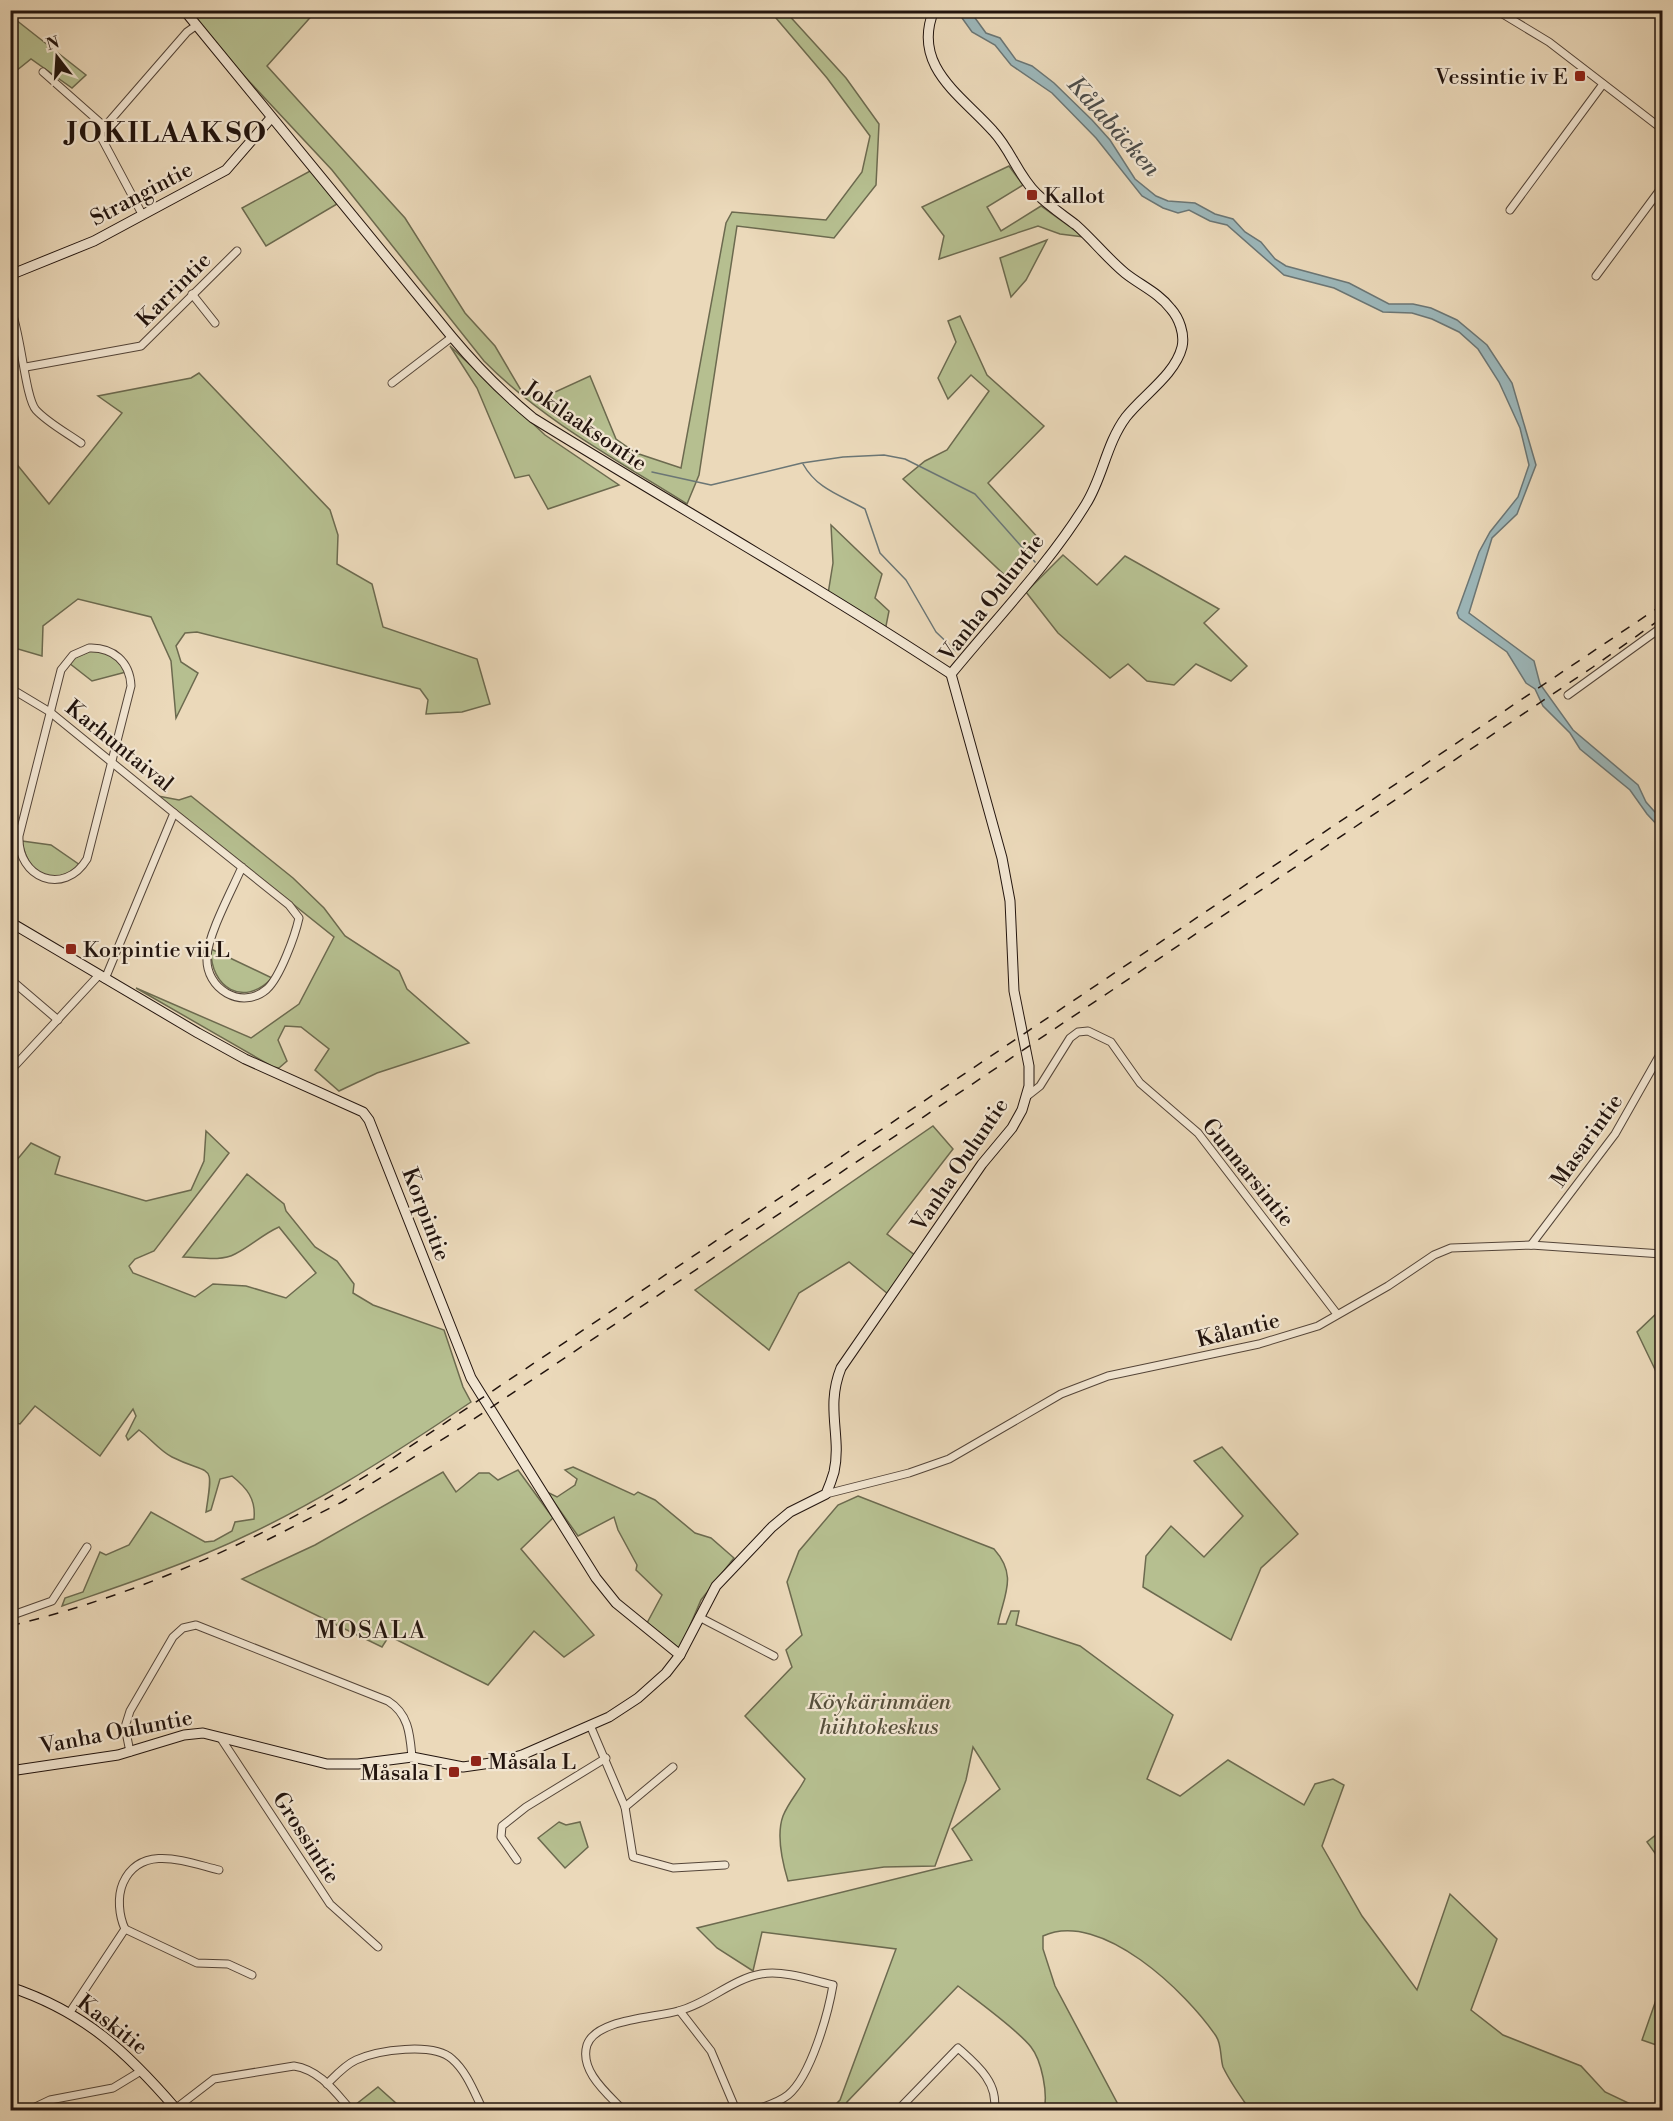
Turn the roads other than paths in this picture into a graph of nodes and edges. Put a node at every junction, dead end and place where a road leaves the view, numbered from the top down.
1 (184, 10) edge
2 (934, 10) edge
3 (1496, 10) edge
4 (197, 25) junction
5 (42, 72) dead end
6 (1603, 84) junction
7 (271, 118) junction
8 (104, 126) junction
9 (1662, 129) edge
10 (1662, 187) edge
11 (1510, 210) dead end
12 (142, 214) junction
13 (237, 251) dead end
14 (10, 275) edge
15 (1596, 276) dead end
16 (192, 294) junction
17 (10, 307) edge
18 (215, 323) dead end
19 (452, 337) junction
20 (26, 367) junction
21 (392, 383) dead end
22 (81, 443) dead end
23 (1662, 627) edge
24 (951, 674) junction
25 (10, 688) edge
26 (1568, 695) dead end
27 (50, 712) junction
28 (112, 763) junction
29 (174, 813) junction
30 (242, 867) junction
31 (10, 922) edge
32 (102, 977) junction
33 (10, 979) edge
34 (58, 1020) junction
35 (1662, 1051) edge
36 (10, 1071) edge
37 (1026, 1097) junction
38 (1531, 1245) junction
39 (1662, 1254) edge
40 (1337, 1314) junction
41 (826, 1494) junction
42 (87, 1547) dead end
43 (10, 1616) edge
44 (699, 1617) junction
45 (680, 1655) junction
46 (774, 1656) dead end
47 (590, 1725) junction
48 (220, 1736) junction
49 (130, 1752) junction
50 (412, 1757) junction
51 (606, 1758) junction
52 (673, 1767) dead end
53 (10, 1771) edge
54 (625, 1807) junction
55 (517, 1860) dead end
56 (725, 1865) dead end
57 (219, 1870) dead end
58 (125, 1929) junction
59 (378, 1947) dead end
60 (252, 1975) dead end
61 (10, 1987) edge
62 (680, 2011) junction
63 (70, 2012) junction
64 (141, 2071) junction
65 (327, 2084) junction
66 (29, 2110) edge
67 (176, 2110) edge
68 (351, 2110) edge
69 (483, 2110) edge
70 (623, 2110) edge
71 (736, 2110) edge
72 (754, 2110) edge
73 (898, 2110) edge
74 (994, 2110) edge

1 - 4 street, Jokilaaksontie
2 - 24 street, Vanha Ouluntie
3 - 6 street
4 - 7 street, Jokilaaksontie
4 - 8 street
5 - 8 street
6 - 9 street
6 - 11 street
7 - 12 street, Strangintie
7 - 19 street, Jokilaaksontie
8 - 12 street
10 - 15 street
12 - 14 street, Strangintie
13 - 16 street, Karrintie
16 - 18 street
16 - 20 street, Karrintie
17 - 20 street
19 - 21 street
19 - 24 street, Jokilaaksontie
20 - 22 street
23 - 26 street
24 - 37 street, Vanha Ouluntie
25 - 27 street, Karhuntaival
27 - 28 street, Karhuntaival
27 - 28 street
27 - 28 street
28 - 29 street, Karhuntaival
29 - 30 street
29 - 32 street, Karhuntaival
30 - 30 street
31 - 32 street, Korpintie
32 - 34 street, Karhuntaival
32 - 45 street, Korpintie
33 - 34 street
34 - 36 street, Karhuntaival
35 - 38 street, Masarintie
37 - 40 street, Gunnarsintie
37 - 41 street, Vanha Ouluntie
38 - 39 street, Kålantie
38 - 40 street, Kålantie
40 - 41 street, Kålantie
41 - 44 street, Vanha Ouluntie
42 - 43 street
44 - 45 street, Vanha Ouluntie
44 - 46 street
45 - 47 street, Vanha Ouluntie
47 - 50 street, Vanha Ouluntie
47 - 51 street
48 - 49 street, Vanha Ouluntie
48 - 50 street, Vanha Ouluntie
48 - 59 street, Grossintie
49 - 50 street
49 - 53 street, Vanha Ouluntie
51 - 54 street
51 - 55 street
52 - 54 street
54 - 56 street
57 - 58 street
58 - 60 street
58 - 63 street
61 - 63 street, Kaskitie
62 - 70 street
62 - 71 street
62 - 72 street
63 - 64 street, Kaskitie
64 - 66 street
64 - 67 street, Kaskitie
65 - 67 street
65 - 68 street
65 - 69 street
73 - 74 street

